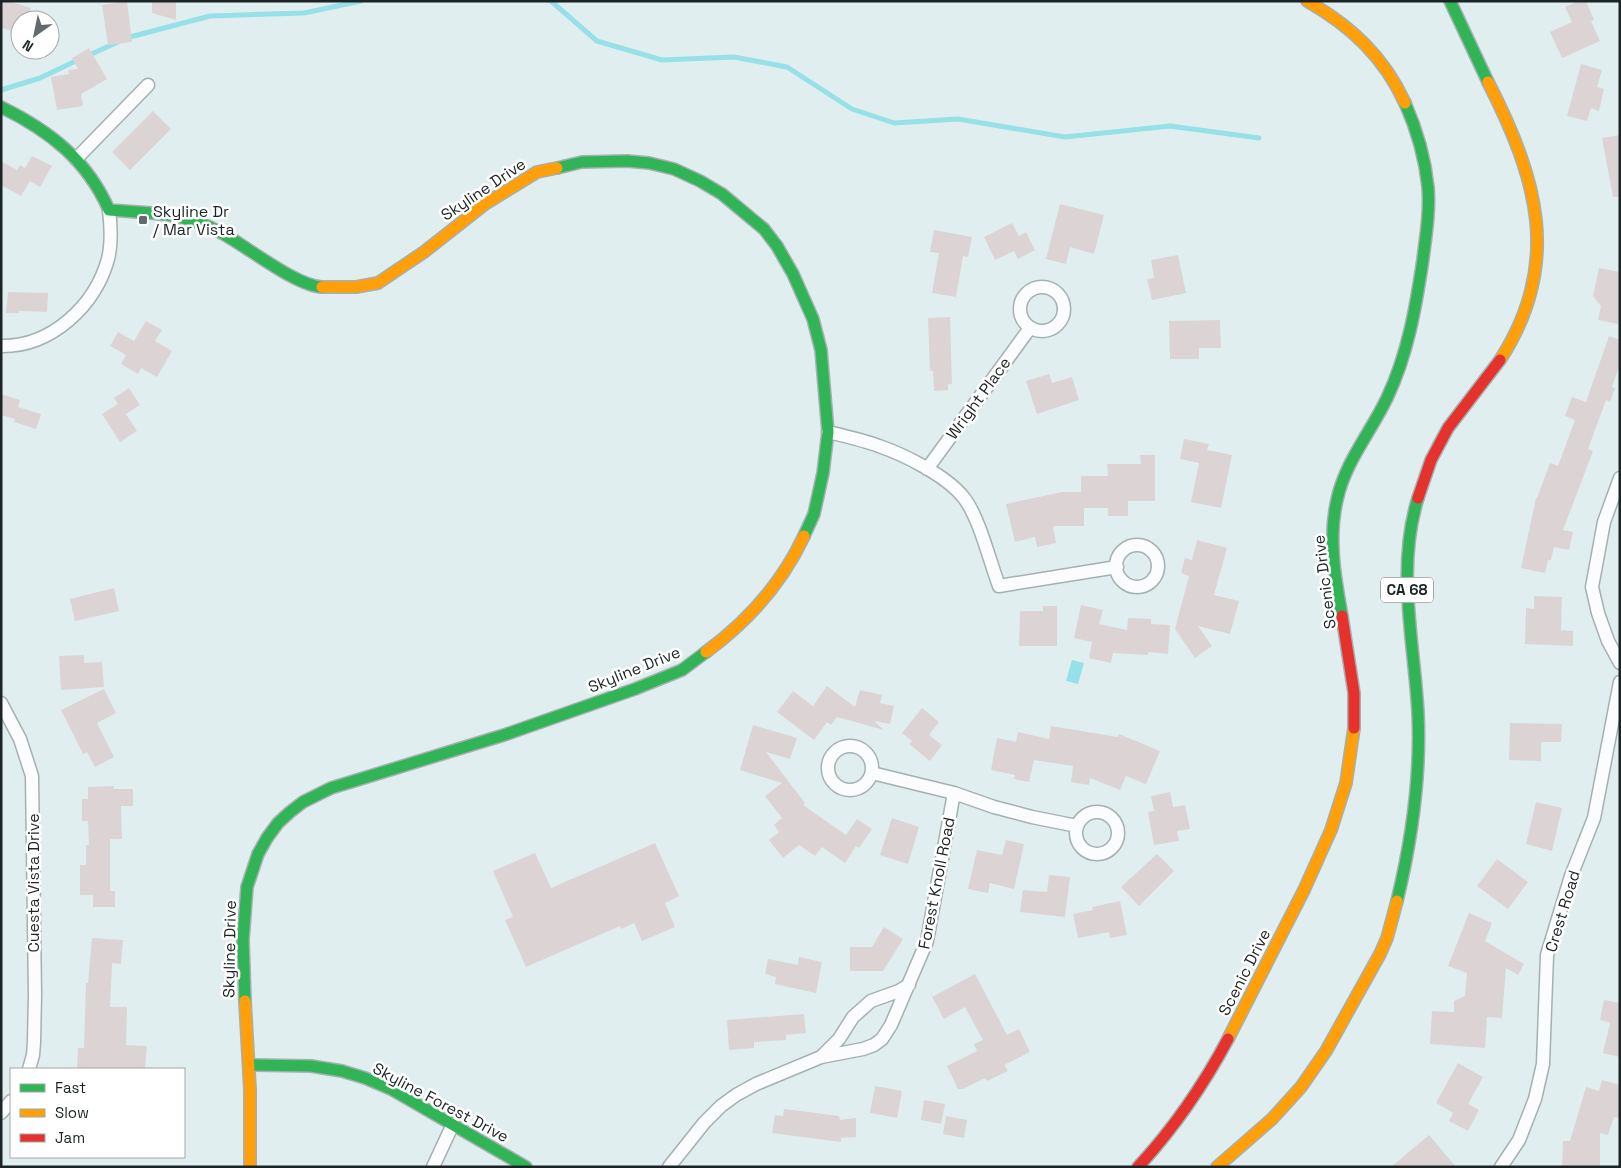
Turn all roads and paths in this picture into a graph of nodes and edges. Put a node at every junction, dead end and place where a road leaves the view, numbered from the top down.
1 (1307, 1) edge
2 (1450, 1) edge
3 (148, 85) dead end
4 (1, 107) edge
5 (76, 159) junction
6 (109, 210) junction
7 (1030, 328) dead end
8 (1, 346) edge
9 (828, 432) junction
10 (927, 469) junction
11 (1620, 478) edge
12 (1117, 567) dead end
13 (1620, 663) edge
14 (1620, 682) edge
15 (1, 703) edge
16 (872, 773) dead end
17 (954, 793) junction
18 (1078, 826) dead end
19 (909, 985) junction
20 (822, 1057) junction
21 (249, 1065) junction
22 (29, 1068) edge
23 (10, 1102) edge
24 (1, 1114) edge
25 (453, 1124) junction
26 (250, 1167) edge
27 (433, 1167) edge
28 (526, 1167) edge
29 (669, 1167) edge
30 (1138, 1167) edge
31 (1217, 1167) edge
32 (1501, 1167) edge

1 - 30 street, Scenic Drive
2 - 31 street, CA 68
3 - 5 street
4 - 5 street
5 - 6 street
6 - 8 street
6 - 9 street, Skyline Drive
7 - 10 street, Wright Place
9 - 10 street
9 - 21 street, Skyline Drive
10 - 12 street
11 - 13 street
14 - 32 street, Crest Road
15 - 22 street, Cuesta Vista Drive
16 - 17 street
17 - 18 street
17 - 19 street, Forest Knoll Road
19 - 20 street
19 - 20 street, Forest Knoll Road
20 - 29 street, Forest Knoll Road
21 - 25 street, Skyline Forest Drive
21 - 26 street, Skyline Drive
23 - 24 street
25 - 27 street
25 - 28 street, Skyline Forest Drive

